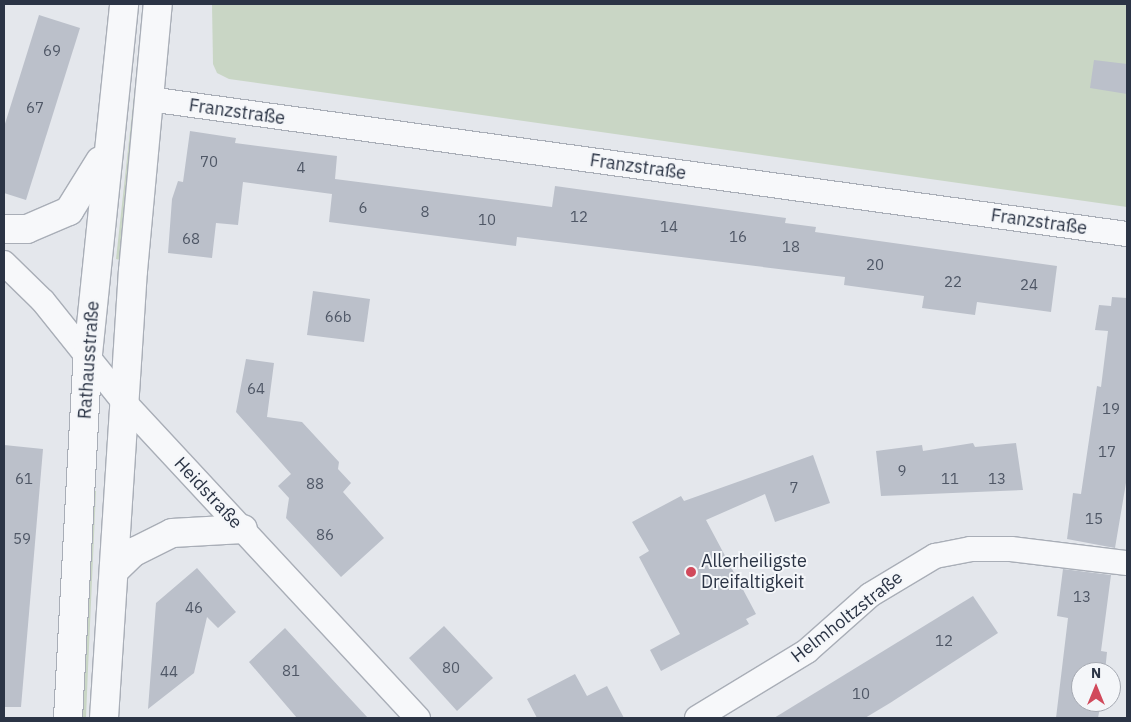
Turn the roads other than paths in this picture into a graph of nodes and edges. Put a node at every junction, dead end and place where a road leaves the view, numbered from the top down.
1 (124, 4) edge
2 (158, 4) edge
3 (148, 99) junction
4 (106, 149) junction
5 (4, 229) edge
6 (1127, 234) edge
7 (4, 263) edge
8 (88, 354) junction
9 (124, 402) junction
10 (243, 529) junction
11 (1127, 563) edge
12 (114, 572) junction
13 (68, 718) edge
14 (104, 718) edge
15 (418, 718) edge
16 (697, 718) edge

1 - 4 street, Rathausstraße
2 - 3 street
3 - 6 street, Franzstraße
3 - 9 street
4 - 5 street
4 - 8 street, Rathausstraße
7 - 8 street, Heidstraße
8 - 9 street, Heidstraße
8 - 13 street, Rathausstraße
9 - 10 street, Heidstraße
9 - 12 street
10 - 12 street
10 - 15 street, Heidstraße
11 - 16 street, Helmholtzstraße
12 - 14 street

